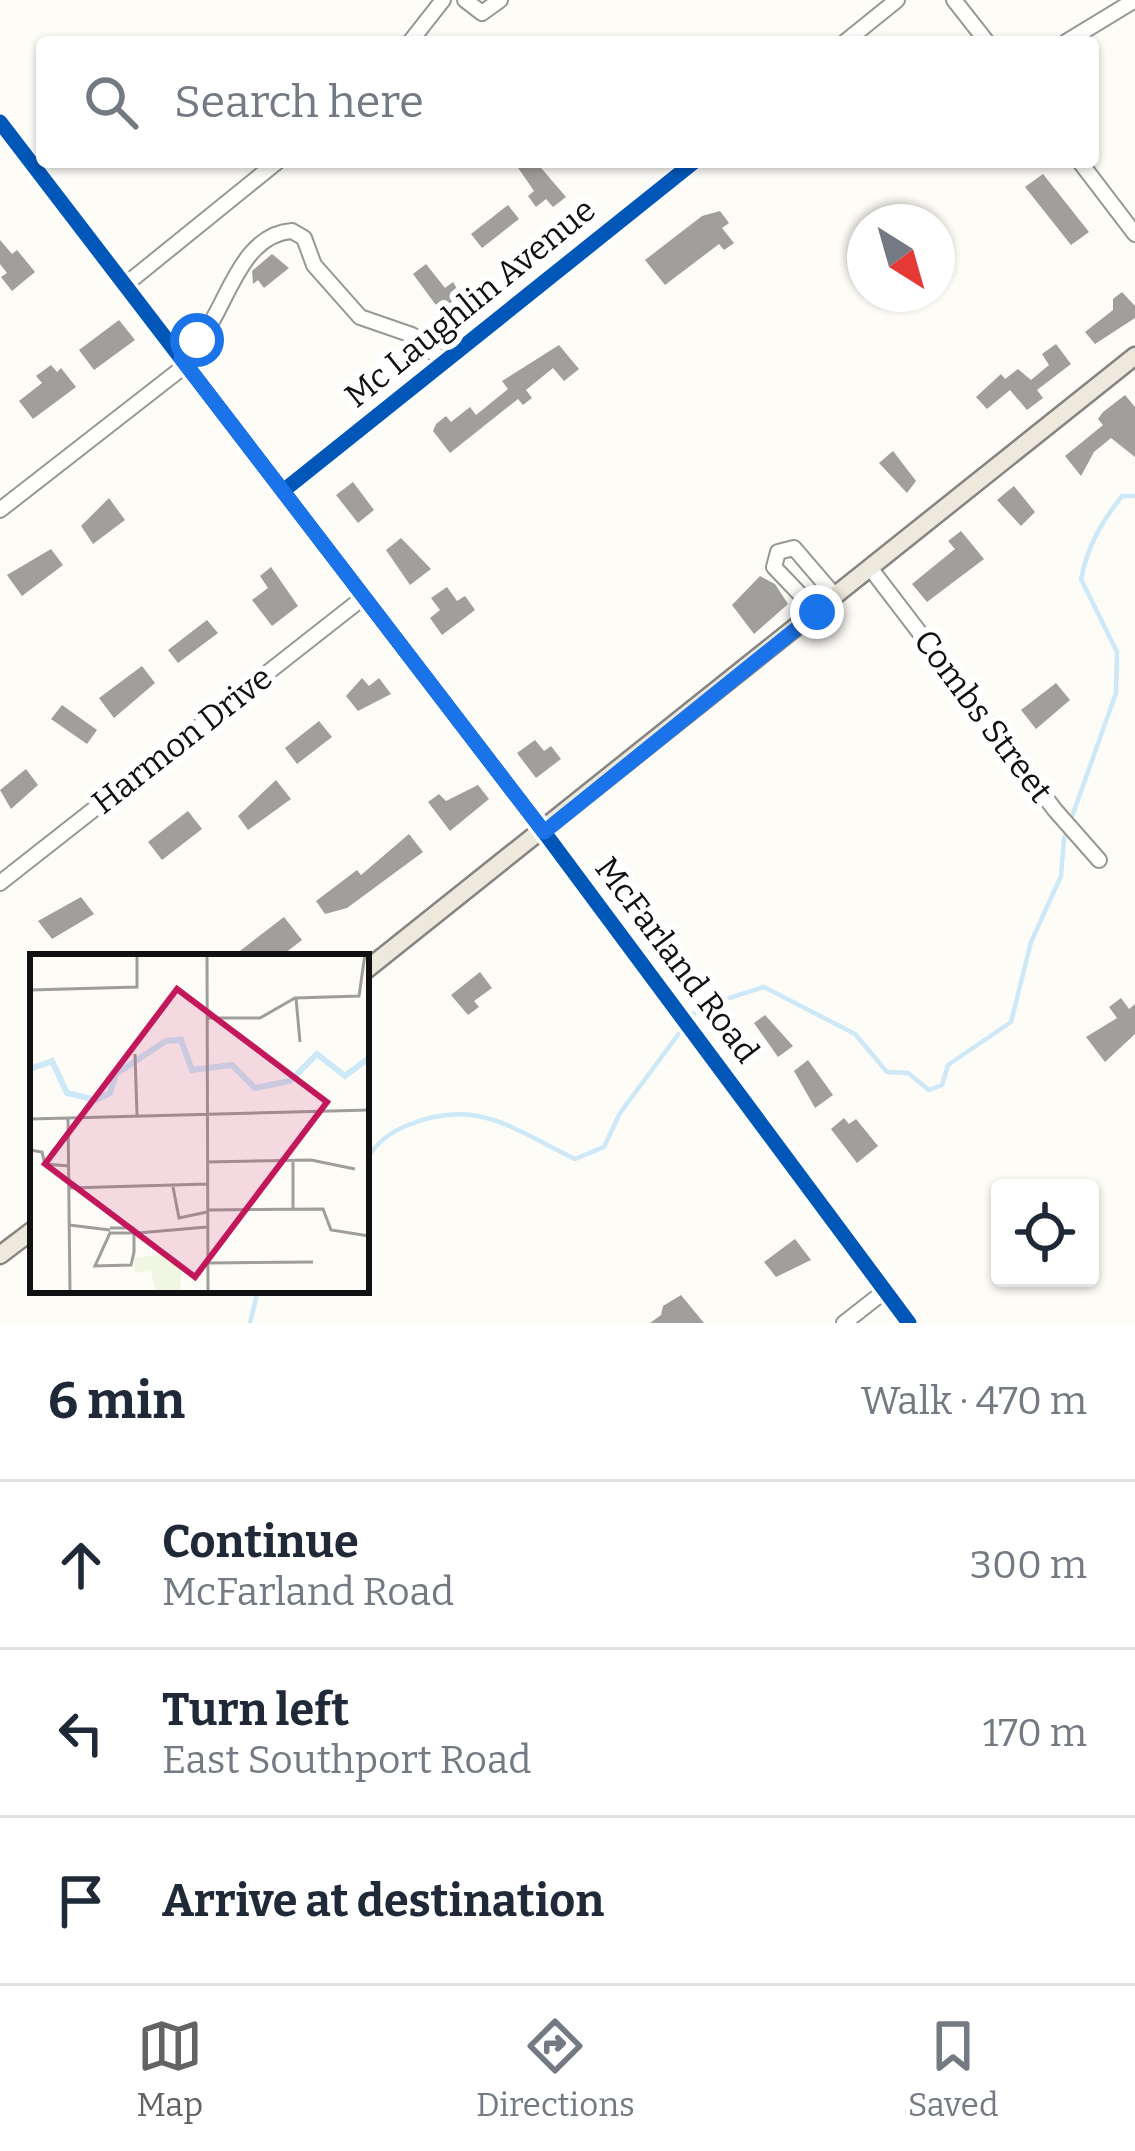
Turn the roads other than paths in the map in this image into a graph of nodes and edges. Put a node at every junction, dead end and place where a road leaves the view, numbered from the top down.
1 (443, 0) edge
2 (465, 0) edge
3 (500, 0) edge
4 (897, 0) edge
5 (954, 0) edge
6 (1135, 0) edge
7 (415, 36) edge
8 (852, 36) edge
9 (982, 36) edge
10 (1076, 36) edge
11 (0, 122) edge
12 (270, 168) edge
13 (687, 168) edge
14 (1085, 168) edge
15 (1135, 233) edge
16 (125, 285) junction
17 (1135, 356) edge
18 (184, 362) junction
19 (445, 362) junction
20 (283, 491) junction
21 (0, 510) edge
22 (871, 569) junction
23 (836, 596) junction
24 (364, 598) junction
25 (817, 612) junction
26 (544, 832) junction
27 (1099, 860) dead end
28 (0, 883) edge
29 (369, 968) edge
30 (30, 1232) edge
31 (0, 1256) edge
32 (886, 1291) junction
33 (844, 1323) edge
34 (909, 1323) edge

1 - 7 street
2 - 3 street
4 - 8 street
5 - 9 street
6 - 10 street
11 - 16 street, McFarland Road
12 - 16 street
13 - 19 street, Mc Laughlin Avenue
14 - 15 street
16 - 18 street, McFarland Road
17 - 22 main road
18 - 19 street
18 - 20 street, McFarland Road
18 - 21 street
19 - 20 street, Mc Laughlin Avenue
20 - 24 street, McFarland Road
22 - 23 main road
22 - 27 street, Combs Street
23 - 25 main road
23 - 25 street
24 - 26 street, McFarland Road
24 - 28 street, Harmon Drive
25 - 26 main road
26 - 29 main road
26 - 32 street, McFarland Road
30 - 31 main road
32 - 33 street
32 - 34 street, McFarland Road

